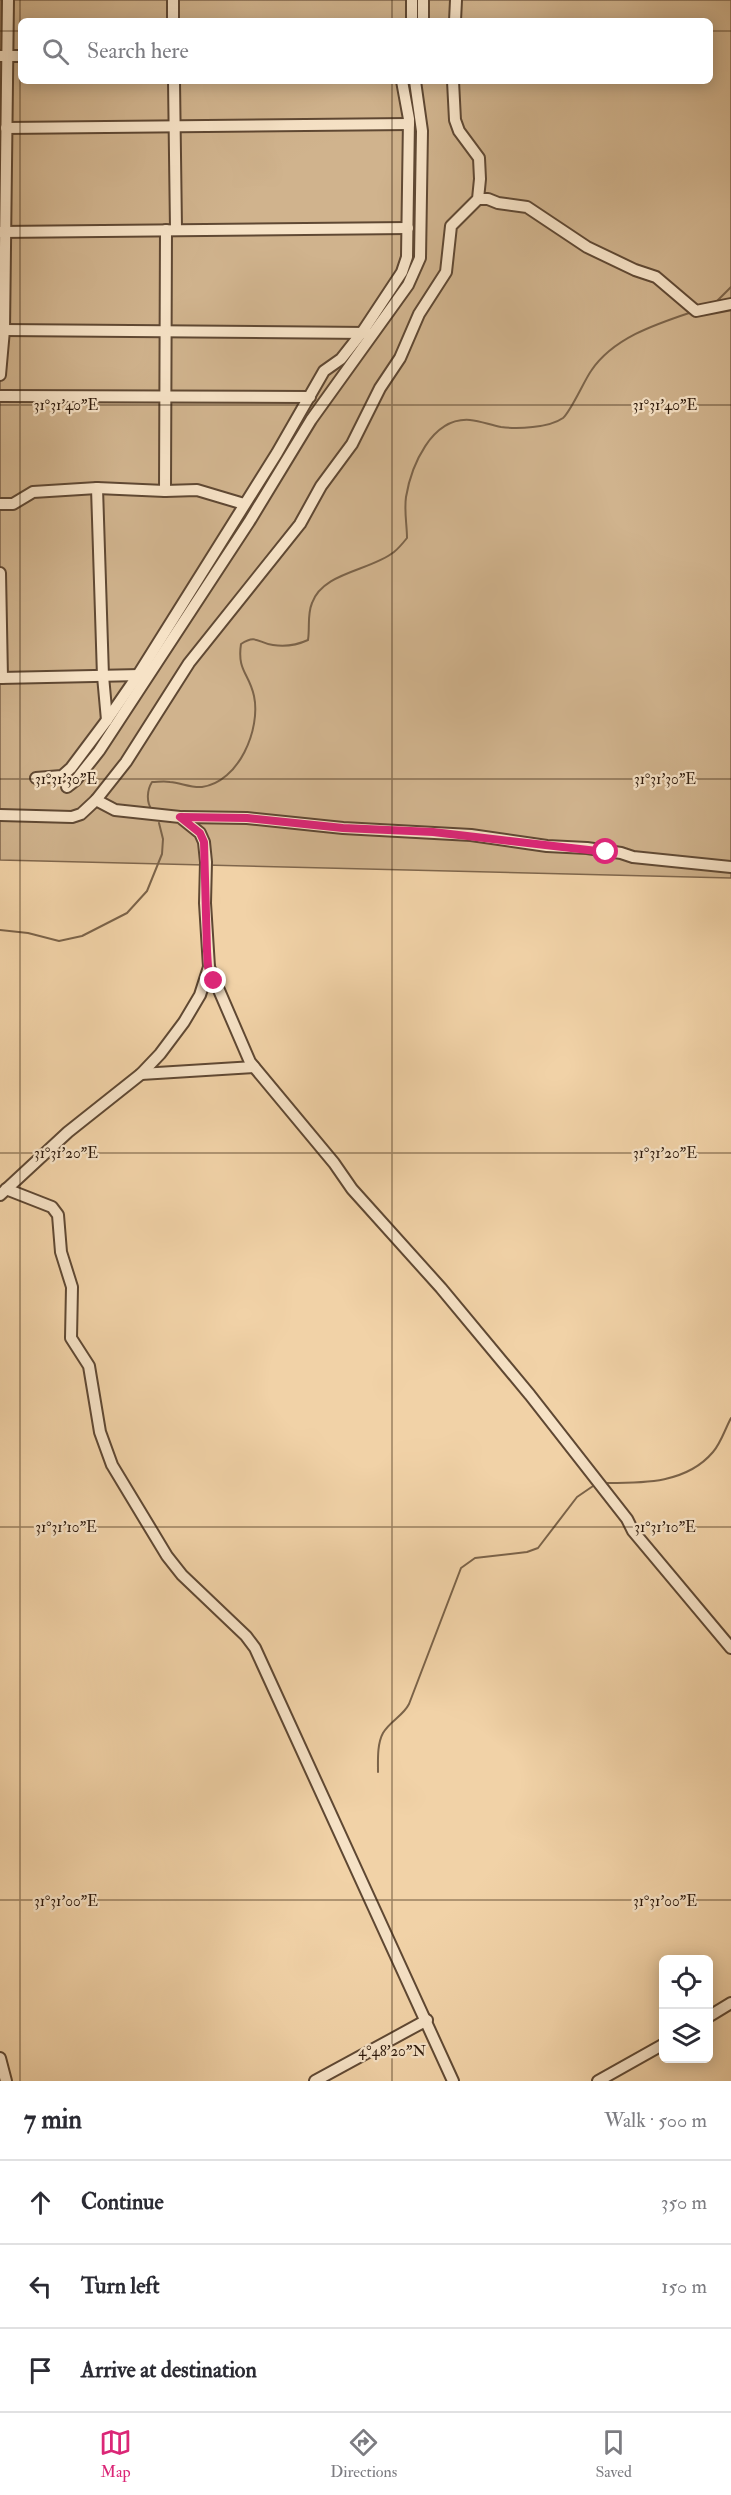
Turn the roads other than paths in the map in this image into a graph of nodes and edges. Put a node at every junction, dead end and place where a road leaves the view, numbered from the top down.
1 (8, 0) edge
2 (172, 0) edge
3 (412, 0) edge
4 (423, 0) edge
5 (456, 0) edge
6 (173, 18) edge
7 (412, 18) edge
8 (423, 18) edge
9 (455, 18) edge
10 (4, 56) edge
11 (174, 84) edge
12 (402, 84) edge
13 (415, 84) edge
14 (453, 84) edge
15 (409, 124) junction
16 (174, 126) junction
17 (6, 128) junction
18 (478, 199) junction
19 (408, 228) junction
20 (171, 230) junction
21 (3, 232) edge
22 (731, 304) edge
23 (382, 312) junction
24 (4, 330) junction
25 (164, 332) junction
26 (368, 333) junction
27 (0, 375) edge
28 (0, 396) edge
29 (165, 396) junction
30 (310, 397) junction
31 (277, 453) junction
32 (288, 457) junction
33 (97, 488) junction
34 (165, 491) junction
35 (0, 504) edge
36 (244, 504) junction
37 (0, 573) edge
38 (143, 675) junction
39 (103, 676) junction
40 (1, 678) edge
41 (107, 720) junction
42 (36, 778) dead end
43 (67, 787) dead end
44 (96, 800) junction
45 (0, 815) edge
46 (180, 817) junction
47 (731, 867) edge
48 (208, 967) junction
49 (254, 1067) junction
50 (141, 1074) junction
51 (3, 1192) edge
52 (731, 1648) edge
53 (731, 2003) edge
54 (713, 2014) edge
55 (427, 2020) junction
56 (659, 2045) edge
57 (0, 2058) edge
58 (6, 2081) edge
59 (315, 2081) edge
60 (453, 2081) edge
61 (598, 2081) edge

1 - 10 street
2 - 6 street
3 - 7 street
4 - 8 street
5 - 9 street
10 - 17 street
11 - 16 street
12 - 15 street
13 - 23 street
14 - 18 street
15 - 16 street
15 - 19 street
16 - 17 street
16 - 20 street
17 - 21 street
18 - 22 street
18 - 44 street
19 - 20 street
19 - 23 street
20 - 21 street
20 - 25 street
21 - 24 street
23 - 26 street
24 - 25 street
24 - 27 street
25 - 26 street
25 - 29 street
26 - 30 street
26 - 32 street
28 - 29 street
29 - 30 street
29 - 34 street
30 - 31 street
31 - 32 street
31 - 36 street
32 - 38 street
33 - 34 street
33 - 35 street
33 - 39 street
34 - 36 street
36 - 38 street
37 - 40 street
38 - 39 street
38 - 41 street
38 - 43 street
39 - 40 street
39 - 41 street
41 - 42 street
44 - 45 street
44 - 46 street
46 - 47 street
46 - 48 street
48 - 49 street
48 - 50 street
49 - 50 street
49 - 52 street
50 - 51 street
51 - 55 street
53 - 54 street
55 - 59 street
55 - 60 street
56 - 61 street
57 - 58 street

